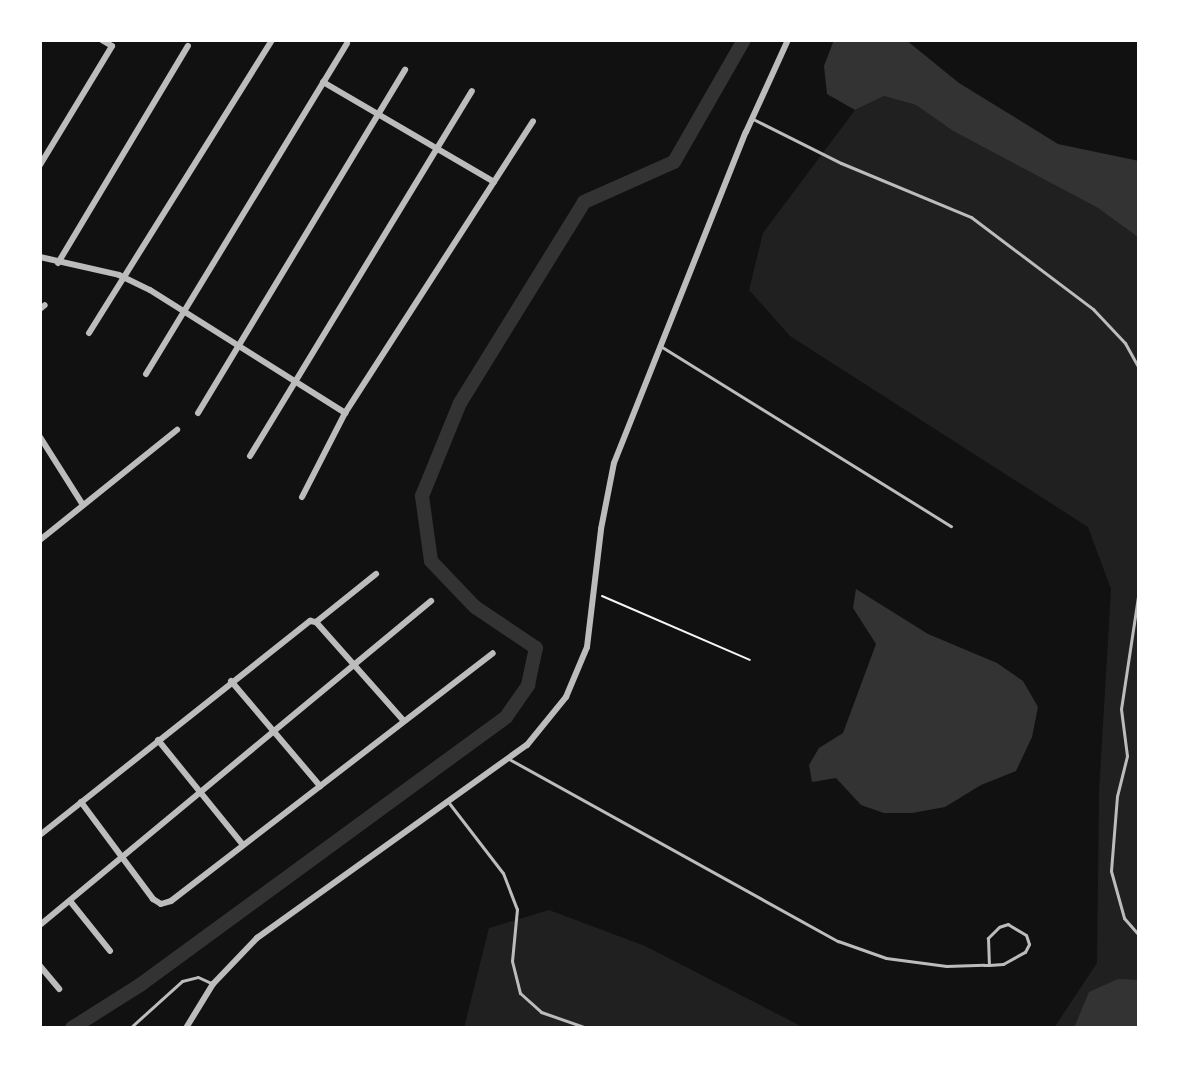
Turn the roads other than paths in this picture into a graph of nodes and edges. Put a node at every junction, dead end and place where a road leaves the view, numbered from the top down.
1 (102, 40) edge
2 (272, 40) edge
3 (788, 40) edge
4 (347, 43) dead end
5 (188, 46) dead end
6 (405, 70) dead end
7 (323, 82) junction
8 (472, 91) dead end
9 (379, 114) junction
10 (753, 119) junction
11 (533, 121) dead end
12 (437, 150) junction
13 (40, 165) edge
14 (494, 182) junction
15 (40, 257) edge
16 (58, 263) junction
17 (126, 279) junction
18 (182, 311) junction
19 (89, 333) dead end
20 (659, 345) junction
21 (239, 346) junction
22 (1139, 368) edge
23 (146, 374) dead end
24 (297, 382) junction
25 (198, 413) dead end
26 (345, 413) junction
27 (177, 430) dead end
28 (40, 437) edge
29 (250, 456) dead end
30 (302, 497) dead end
31 (83, 505) junction
32 (951, 526) dead end
33 (40, 540) edge
34 (376, 574) dead end
35 (1139, 590) edge
36 (431, 601) dead end
37 (316, 622) junction
38 (493, 653) dead end
39 (354, 665) junction
40 (231, 681) junction
41 (404, 721) junction
42 (275, 731) junction
43 (158, 740) junction
44 (509, 759) junction
45 (320, 786) junction
46 (199, 795) junction
47 (81, 802) junction
48 (449, 803) junction
49 (40, 835) edge
50 (243, 845) junction
51 (123, 859) junction
52 (70, 901) junction
53 (42, 920) edge
54 (1139, 935) edge
55 (110, 951) dead end
56 (989, 965) junction
57 (40, 966) edge
58 (213, 984) junction
59 (59, 989) dead end
60 (130, 1028) edge
61 (186, 1028) edge
62 (587, 1028) edge

1 - 13 street
2 - 17 street
3 - 10 street
4 - 7 street
5 - 16 street
6 - 9 street
7 - 9 street
7 - 18 street
8 - 12 street
9 - 12 street
9 - 21 street
10 - 20 street
10 - 22 lane
11 - 14 street
12 - 14 street
12 - 24 street
14 - 26 street
15 - 16 street
16 - 17 street
17 - 18 street
17 - 19 street
18 - 21 street
18 - 23 street
20 - 32 lane
20 - 44 street
21 - 24 street
21 - 25 street
24 - 26 street
24 - 29 street
26 - 30 street
27 - 31 street
28 - 31 street
31 - 33 street
34 - 37 street
35 - 54 lane
36 - 39 street
37 - 39 street
37 - 40 street
38 - 41 street
39 - 41 street
39 - 42 street
40 - 42 street
40 - 43 street
41 - 45 street
42 - 45 street
42 - 46 street
43 - 46 street
43 - 47 street
44 - 48 street
44 - 56 lane
45 - 50 street
46 - 50 street
46 - 51 street
47 - 49 street
47 - 51 street
48 - 58 street
48 - 62 lane
50 - 51 street
51 - 52 street
52 - 53 street
52 - 55 street
56 - 56 lane
57 - 59 street
58 - 60 lane
58 - 61 street

